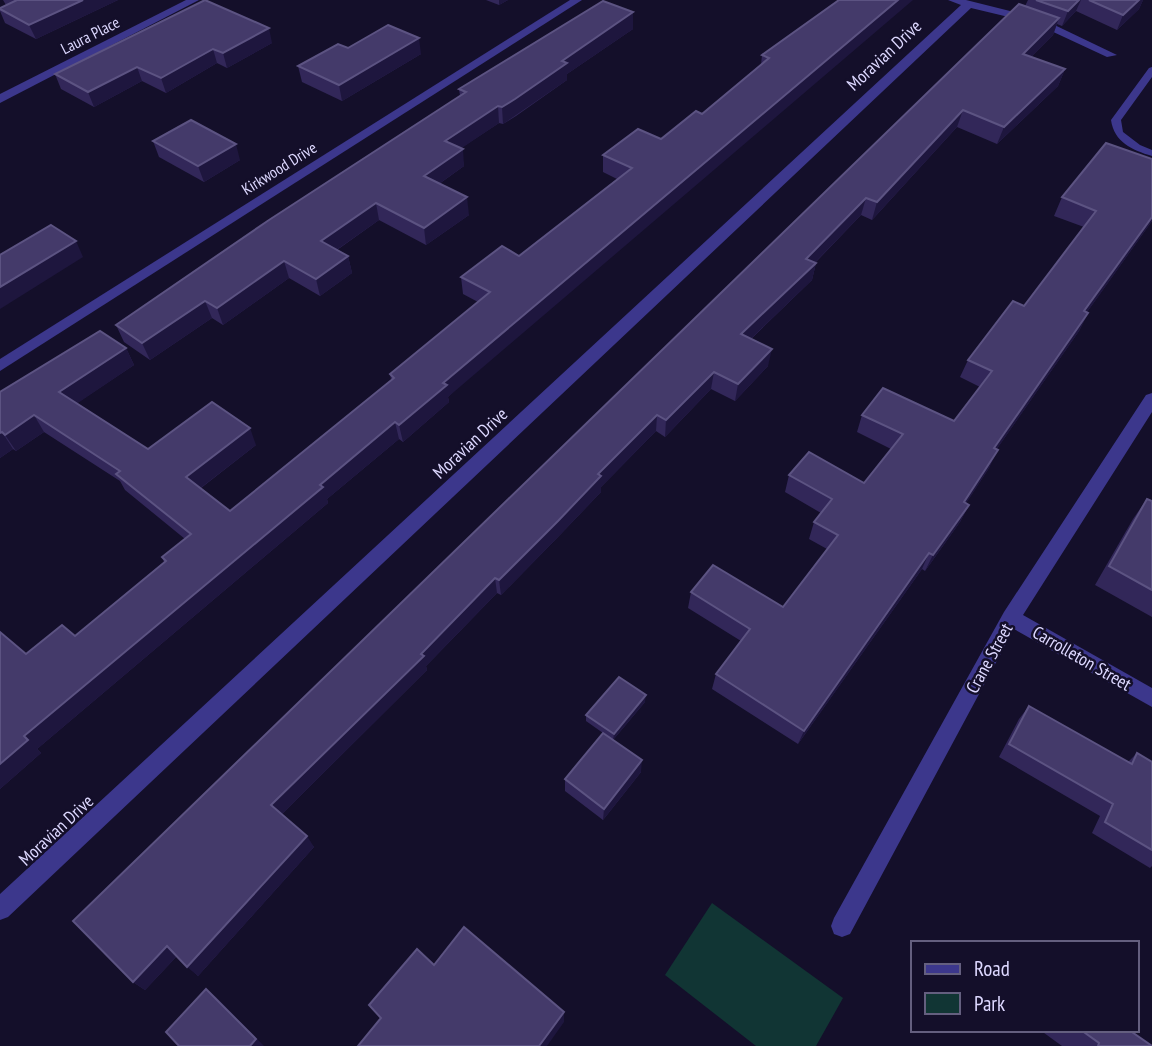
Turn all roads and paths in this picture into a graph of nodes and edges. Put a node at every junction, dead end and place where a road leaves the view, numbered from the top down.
1 (194, 0) edge
2 (577, 0) edge
3 (960, 2) edge
4 (1111, 55) dead end
5 (1152, 70) edge
6 (0, 99) edge
7 (1152, 153) edge
8 (0, 366) edge
9 (1152, 399) edge
10 (1012, 618) junction
11 (1152, 698) edge
12 (0, 909) edge
13 (842, 926) dead end

1 - 6 street, Laura Place
2 - 8 street, Kirkwood Drive
3 - 4 street
3 - 12 street, Moravian Drive
5 - 7 lane
9 - 10 street, Crane Street
10 - 11 street, Carrolleton Street
10 - 13 street, Crane Street

